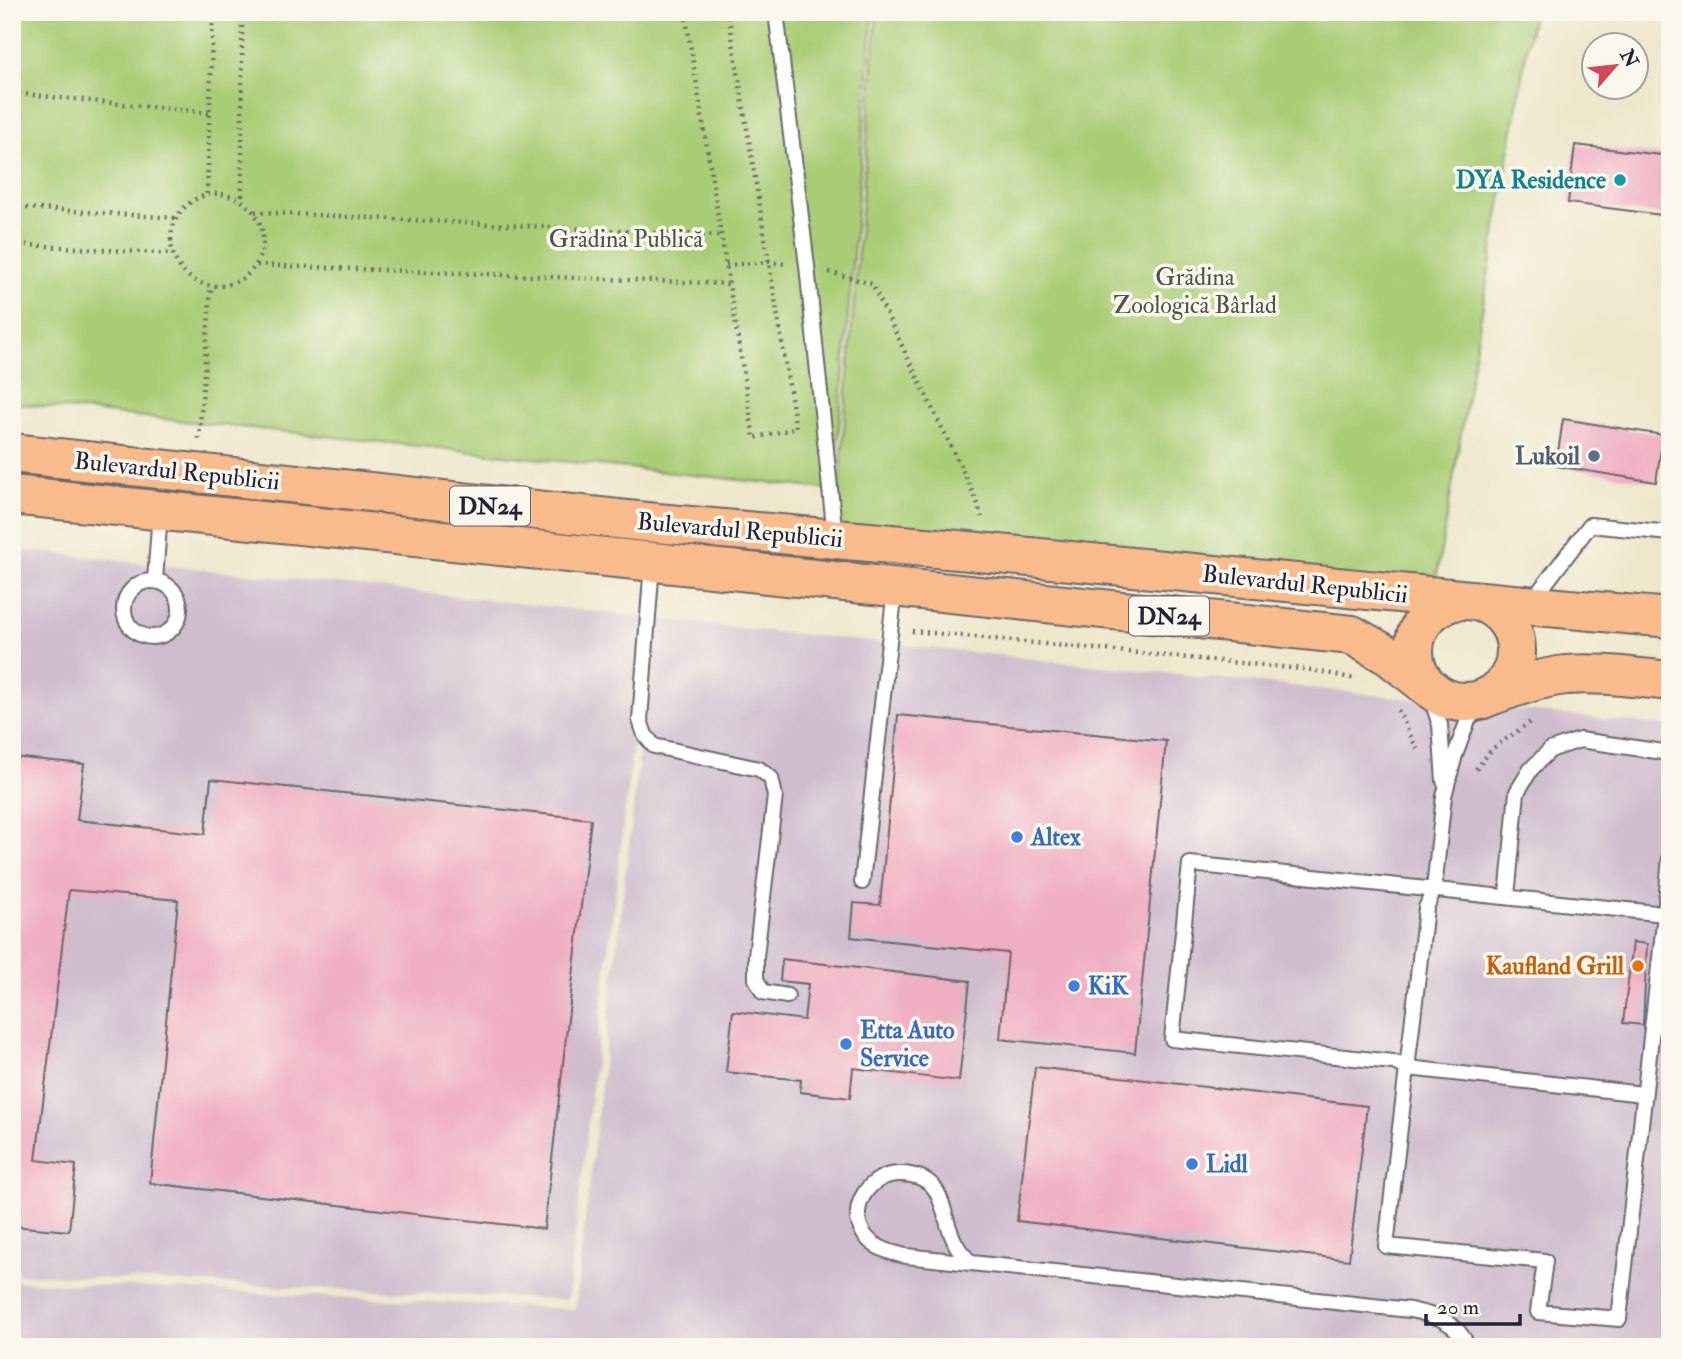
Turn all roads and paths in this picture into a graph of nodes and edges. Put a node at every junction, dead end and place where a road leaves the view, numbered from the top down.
1 (213, 12) edge
2 (242, 12) edge
3 (685, 12) edge
4 (728, 12) edge
5 (776, 12) edge
6 (12, 93) edge
7 (210, 113) junction
8 (207, 194) junction
9 (242, 200) junction
10 (12, 207) edge
11 (255, 212) junction
12 (176, 218) junction
13 (721, 236) junction
14 (12, 244) edge
15 (173, 254) junction
16 (769, 262) junction
17 (257, 265) junction
18 (726, 265) junction
19 (807, 266) junction
20 (729, 284) junction
21 (211, 286) junction
22 (12, 453) edge
23 (197, 474) junction
24 (12, 495) edge
25 (160, 509) junction
26 (1670, 533) edge
27 (835, 538) junction
28 (996, 554) junction
29 (652, 562) junction
30 (155, 580) junction
31 (895, 589) junction
32 (1469, 600) junction
33 (1529, 604) junction
34 (1670, 618) edge
35 (890, 629) junction
36 (1359, 680) dead end
37 (1670, 681) edge
38 (1412, 696) junction
39 (1487, 697) junction
40 (1544, 714) dead end
41 (1670, 753) edge
42 (1417, 758) dead end
43 (1444, 796) junction
44 (1670, 856) edge
45 (862, 882) dead end
46 (1434, 890) junction
47 (1507, 897) junction
48 (1665, 914) junction
49 (787, 996) dead end
50 (1408, 1068) junction
51 (1643, 1094) junction
52 (971, 1263) junction
53 (1468, 1347) edge

1 - 7 path
2 - 9 path
3 - 13 path
4 - 16 path
5 - 19 lane
6 - 7 path
7 - 8 path
8 - 9 path
8 - 12 path
9 - 11 path
10 - 12 path
11 - 13 path
11 - 17 path
12 - 15 path
13 - 18 path
14 - 15 path
15 - 21 path
16 - 18 path
16 - 19 path
16 - 20 path
17 - 20 path
17 - 21 path
18 - 20 path
19 - 27 lane
19 - 28 path
21 - 23 path
22 - 23 main road, Bulevardul Republicii / DN24
23 - 27 main road, Bulevardul Republicii / DN24
24 - 25 main road, Bulevardul Republicii / DN24
25 - 29 main road, Bulevardul Republicii / DN24
25 - 30 lane
26 - 33 lane
27 - 28 main road, Bulevardul Republicii / DN24
28 - 32 main road, Bulevardul Republicii / DN24
29 - 31 main road, Bulevardul Republicii / DN24
29 - 49 lane
30 - 30 lane
31 - 35 lane
31 - 38 main road, Bulevardul Republicii / DN24
32 - 33 main road, Bulevardul Republicii / DN24
32 - 38 main road, Bulevardul Republicii / DN24
32 - 39 main road, Bulevardul Republicii / DN24
33 - 34 main road, Bulevardul Republicii / DN24
35 - 36 path
35 - 45 lane
37 - 39 main road, Bulevardul Republicii / DN24
38 - 39 main road, Bulevardul Republicii / DN24
38 - 42 path
38 - 43 lane
39 - 43 lane
40 - 43 path
41 - 47 lane
43 - 46 lane
44 - 48 lane
46 - 47 lane
46 - 50 lane
46 - 50 lane
47 - 48 lane
48 - 51 lane
50 - 51 lane
50 - 51 lane
52 - 52 lane
52 - 53 lane

